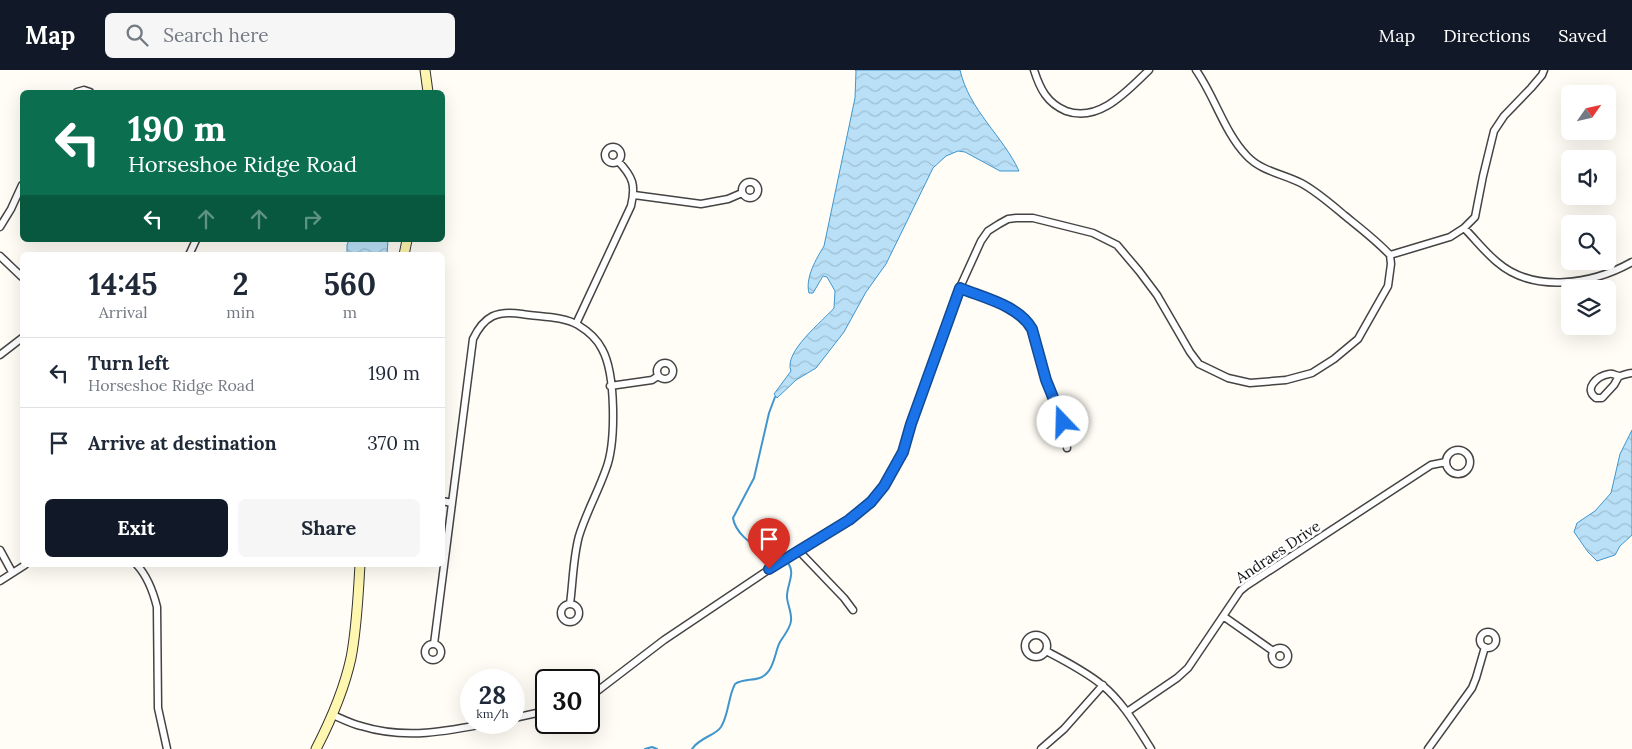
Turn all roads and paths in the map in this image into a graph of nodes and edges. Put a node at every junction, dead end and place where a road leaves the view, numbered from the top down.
1 (425, 70) edge
2 (1034, 70) edge
3 (1149, 70) edge
4 (1196, 70) edge
5 (1544, 70) edge
6 (428, 90) edge
7 (618, 161) dead end
8 (20, 189) edge
9 (742, 193) dead end
10 (634, 195) junction
11 (0, 227) edge
12 (1464, 228) junction
13 (1390, 255) junction
14 (0, 256) edge
15 (1632, 262) edge
16 (20, 275) edge
17 (960, 288) junction
18 (576, 324) junction
19 (20, 340) edge
20 (0, 355) edge
21 (1632, 373) edge
22 (658, 376) dead end
23 (1619, 376) junction
24 (610, 386) junction
25 (1067, 448) dead end
26 (1446, 462) dead end
27 (445, 502) edge
28 (452, 503) junction
29 (446, 520) edge
30 (0, 550) edge
31 (798, 550) junction
32 (21, 567) edge
33 (139, 567) edge
34 (360, 567) edge
35 (441, 567) edge
36 (12, 572) junction
37 (0, 581) edge
38 (570, 604) dead end
39 (853, 610) dead end
40 (1223, 616) junction
41 (434, 644) dead end
42 (1485, 647) dead end
43 (1046, 650) dead end
44 (1273, 651) dead end
45 (1103, 685) junction
46 (600, 689) edge
47 (1127, 712) junction
48 (333, 715) junction
49 (460, 728) edge
50 (167, 749) edge
51 (316, 749) edge
52 (1041, 749) edge
53 (1151, 749) edge
54 (1428, 749) edge

1 - 6 main road
2 - 3 street
4 - 13 street
5 - 12 street
7 - 10 street
8 - 11 street
9 - 10 street
10 - 18 street
12 - 13 street
12 - 15 street
13 - 17 street
14 - 16 street
17 - 25 street
17 - 31 street
18 - 24 street
18 - 28 street
19 - 20 street
21 - 23 street
22 - 24 street
23 - 23 street
24 - 38 street
26 - 40 street, Andraes Drive
27 - 28 street
28 - 29 street
30 - 36 street
31 - 39 street
31 - 46 street
32 - 36 street
33 - 50 street
34 - 48 main road
35 - 41 street
36 - 37 street
40 - 44 street
40 - 47 street, Andraes Drive
42 - 54 street
43 - 45 street
45 - 47 street
45 - 52 street
47 - 53 street
48 - 49 street
48 - 51 main road

